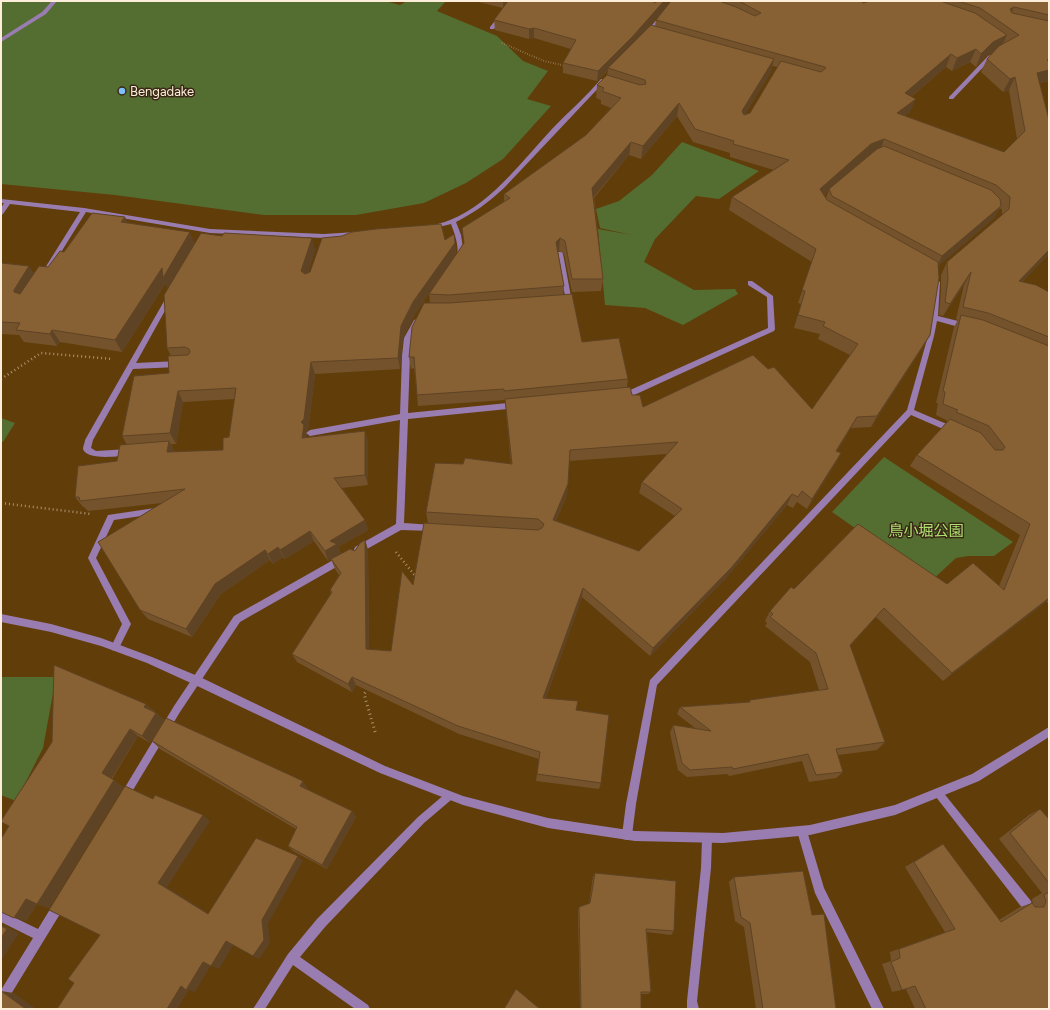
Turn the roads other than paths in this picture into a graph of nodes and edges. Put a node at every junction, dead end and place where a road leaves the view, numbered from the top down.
1 (55, 1) edge
2 (514, 1) edge
3 (676, 1) edge
4 (492, 28) dead end
5 (647, 34) junction
6 (654, 36) edge
7 (1, 40) edge
8 (641, 40) edge
9 (1002, 51) edge
10 (606, 77) edge
11 (951, 98) dead end
12 (1, 201) edge
13 (8, 202) junction
14 (84, 210) junction
15 (1, 213) edge
16 (453, 222) junction
17 (425, 228) edge
18 (363, 234) edge
19 (560, 254) edge
20 (452, 268) edge
21 (936, 273) edge
22 (38, 283) edge
23 (750, 283) dead end
24 (173, 292) edge
25 (561, 303) edge
26 (420, 314) edge
27 (934, 318) junction
28 (972, 328) edge
29 (132, 363) junction
30 (182, 364) edge
31 (614, 396) edge
32 (528, 404) edge
33 (910, 411) junction
34 (404, 416) junction
35 (310, 433) dead end
36 (963, 435) edge
37 (139, 451) edge
38 (155, 511) edge
39 (400, 526) junction
40 (438, 528) edge
41 (1, 618) edge
42 (115, 647) junction
43 (196, 681) junction
44 (1049, 732) edge
45 (939, 794) junction
46 (448, 797) junction
47 (121, 803) edge
48 (802, 831) junction
49 (627, 835) junction
50 (707, 839) junction
51 (64, 896) edge
52 (1027, 905) edge
53 (1, 916) edge
54 (40, 936) junction
55 (292, 958) junction
56 (1, 1000) edge
57 (259, 1009) edge
58 (364, 1009) edge
59 (693, 1009) edge
60 (878, 1009) edge

1 - 7 street
2 - 4 street
3 - 5 street
5 - 6 street
5 - 8 street
9 - 11 street
10 - 16 street
12 - 13 street
13 - 14 street
13 - 15 street
14 - 18 street
14 - 22 street
16 - 17 street
16 - 20 street
19 - 25 street
21 - 27 street
23 - 31 street
24 - 29 street
26 - 34 street
27 - 28 street
27 - 33 street
29 - 30 street
29 - 37 street
32 - 34 street
33 - 36 street
33 - 49 street
34 - 35 street
34 - 39 street
38 - 42 street
39 - 40 street
39 - 43 street
41 - 42 street
42 - 43 street
43 - 46 street
43 - 47 street
44 - 45 street
45 - 48 street
45 - 52 street
46 - 49 street
46 - 55 street
48 - 50 street
48 - 60 street
49 - 50 street
50 - 59 street
51 - 54 street
53 - 54 street
54 - 56 street
55 - 57 street
55 - 58 street

